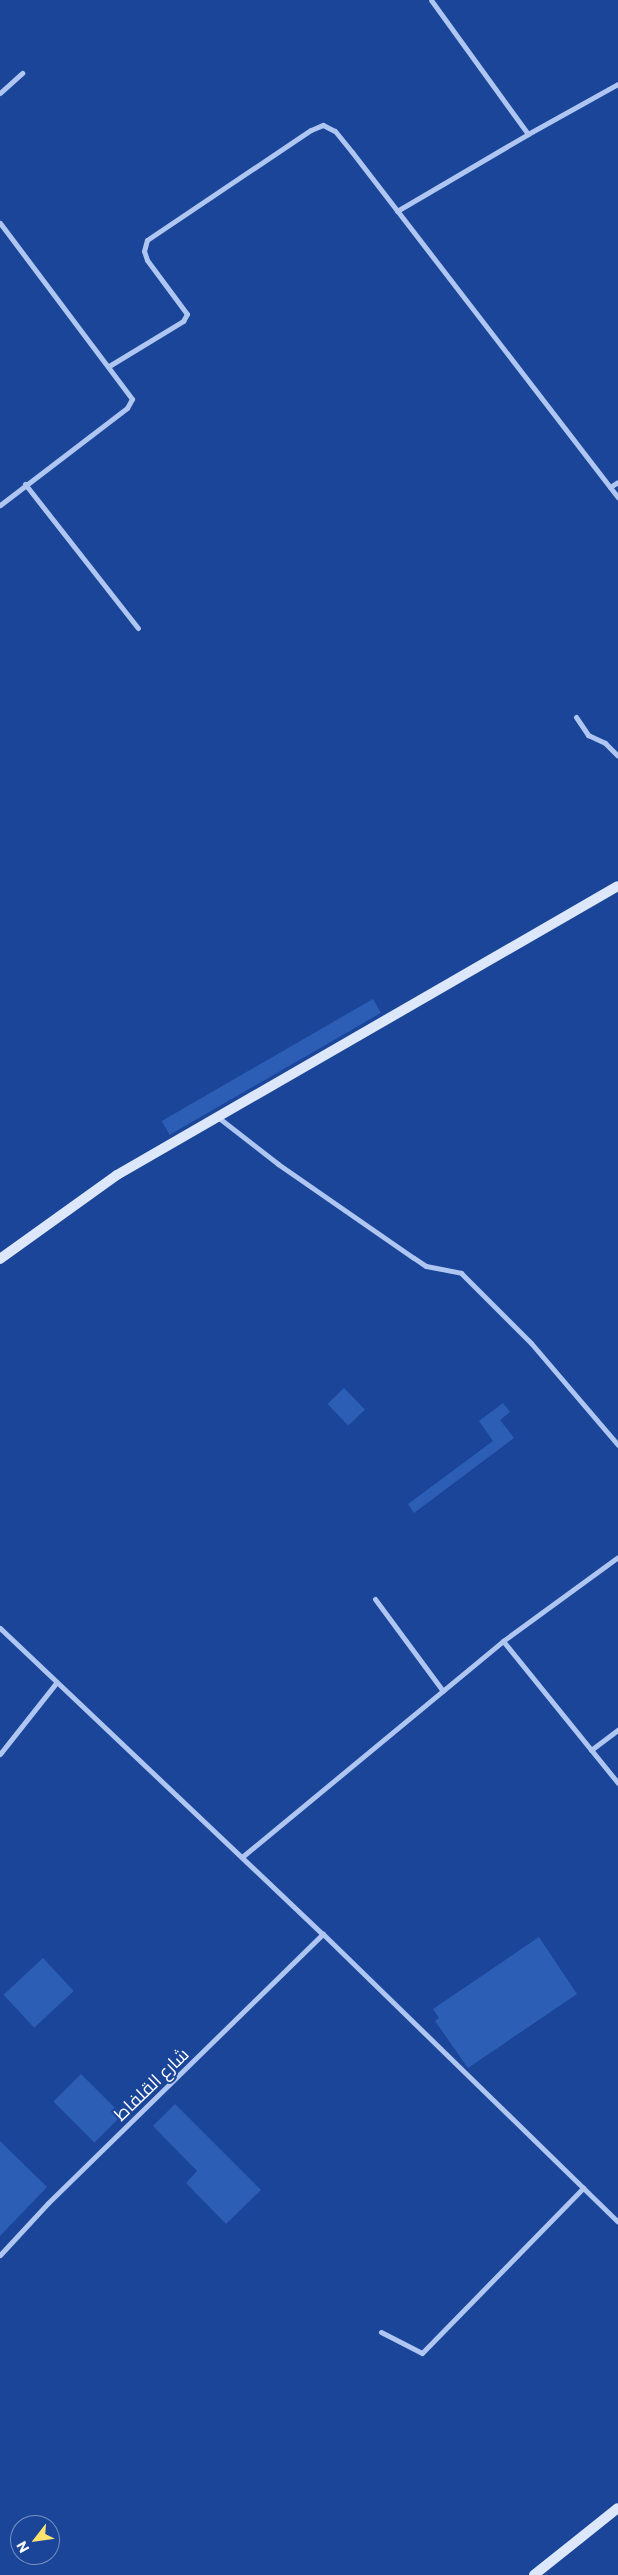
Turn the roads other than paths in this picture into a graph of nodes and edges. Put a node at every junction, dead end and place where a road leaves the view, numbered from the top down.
1 (431, 0) edge
2 (22, 73) dead end
3 (618, 84) edge
4 (0, 92) edge
5 (528, 134) junction
6 (397, 211) junction
7 (0, 223) edge
8 (109, 366) junction
9 (618, 482) edge
10 (25, 484) junction
11 (610, 487) junction
12 (618, 498) edge
13 (0, 505) edge
14 (138, 628) dead end
15 (576, 718) dead end
16 (618, 756) edge
17 (618, 886) edge
18 (219, 1118) junction
19 (0, 1259) edge
20 (618, 1445) edge
21 (618, 1558) edge
22 (375, 1598) dead end
23 (0, 1628) edge
24 (503, 1641) junction
25 (56, 1682) junction
26 (443, 1691) junction
27 (618, 1730) edge
28 (591, 1750) junction
29 (0, 1754) edge
30 (618, 1784) edge
31 (242, 1857) junction
32 (323, 1934) junction
33 (583, 2188) junction
34 (618, 2222) edge
35 (0, 2255) edge
36 (381, 2332) dead end
37 (618, 2508) edge
38 (534, 2575) edge

1 - 5 street
2 - 4 street
3 - 5 street
5 - 6 street
6 - 8 street
6 - 11 street
7 - 8 street
8 - 10 street
9 - 11 street
10 - 13 street
10 - 14 street
11 - 12 street
15 - 16 street
17 - 18 street
18 - 19 street
18 - 20 street
21 - 24 street
22 - 26 street
23 - 25 street
24 - 26 street
24 - 28 street
25 - 29 street
25 - 31 street
26 - 31 street
27 - 28 street
28 - 30 street
31 - 32 street
32 - 33 street
32 - 35 street, شارع القلفاط
33 - 34 street
33 - 36 street
37 - 38 street

